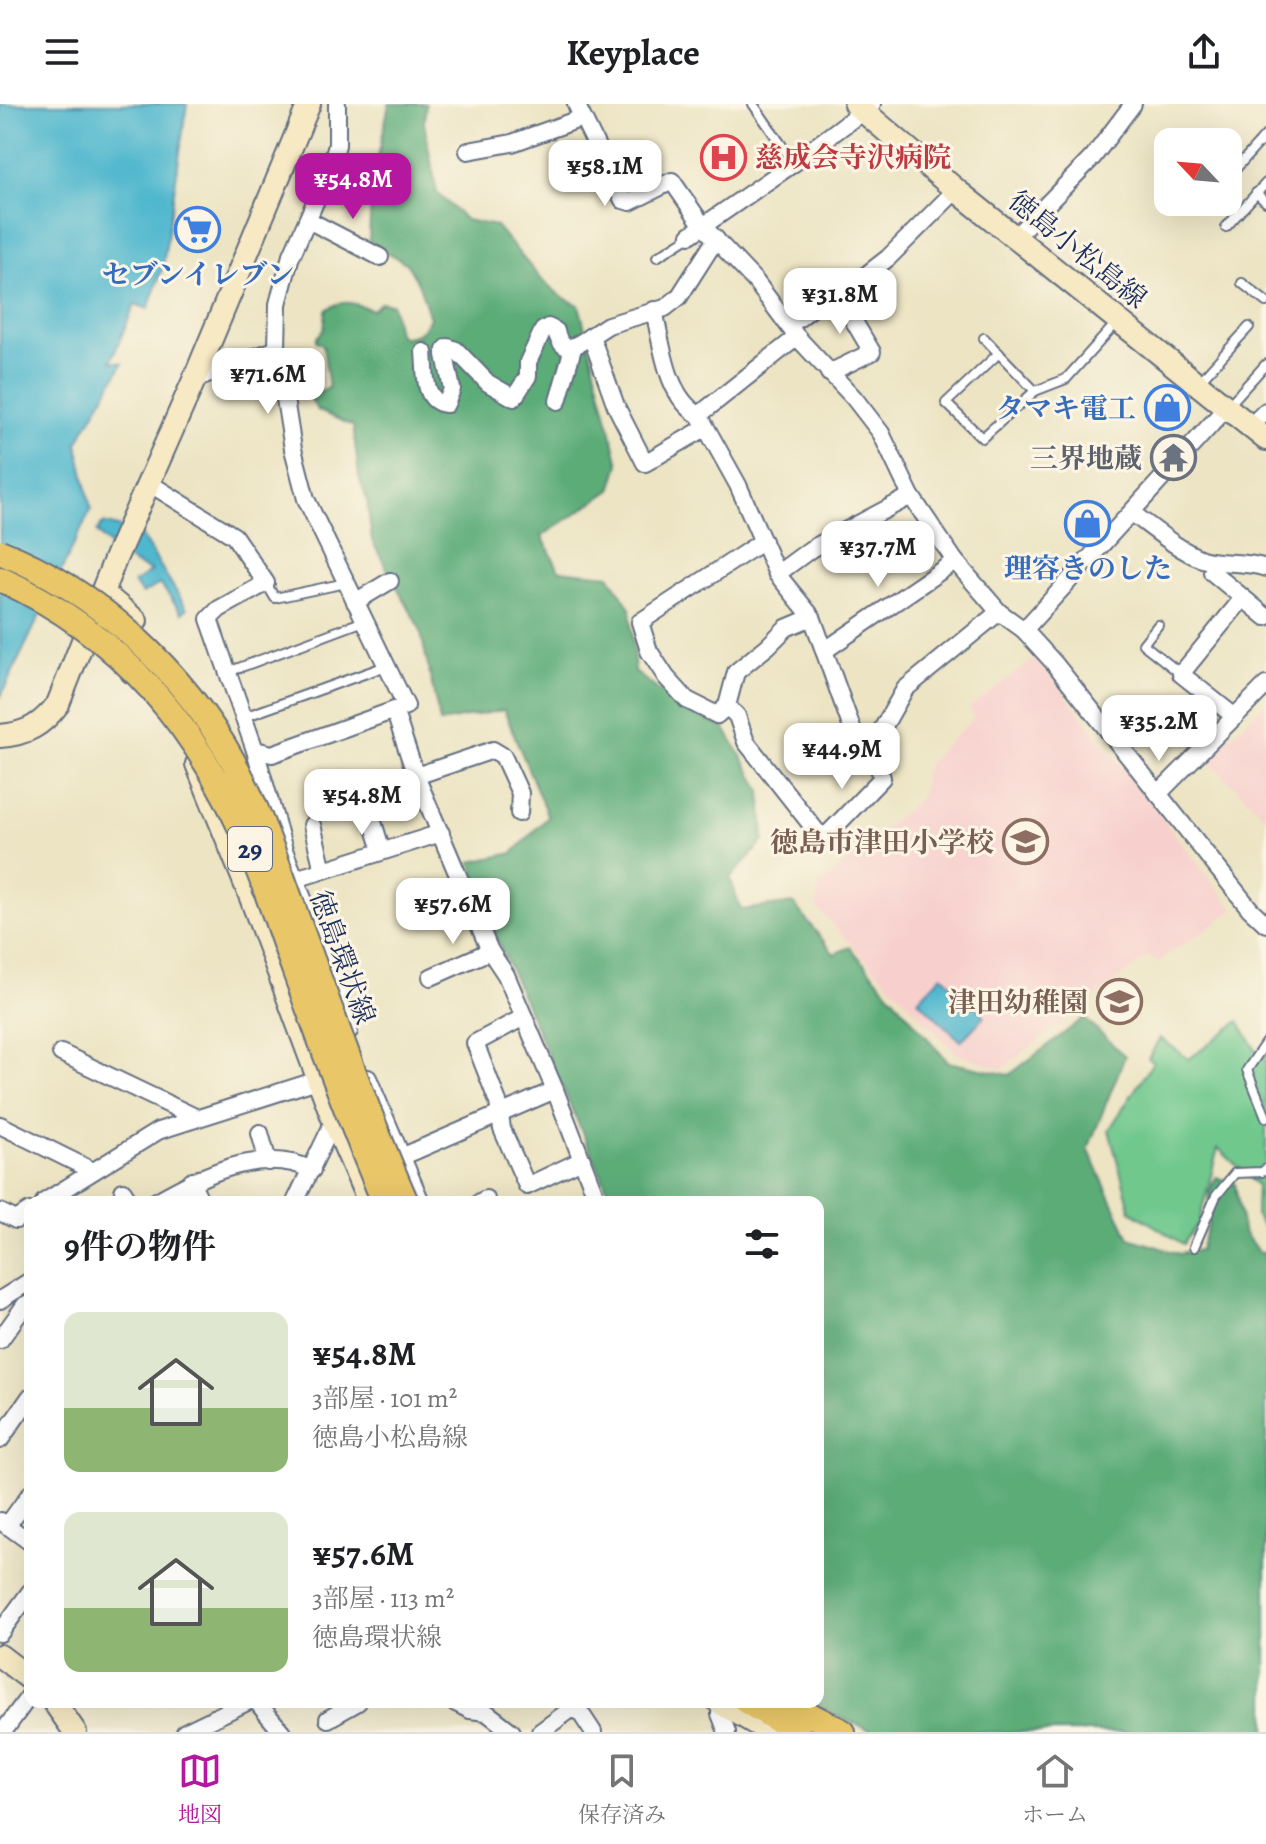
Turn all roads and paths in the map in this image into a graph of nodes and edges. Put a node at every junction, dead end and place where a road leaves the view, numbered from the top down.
1 (309, 104) edge
2 (337, 104) edge
3 (753, 104) edge
4 (1133, 104) edge
5 (863, 106) edge
6 (579, 111) edge
7 (1266, 135) edge
8 (468, 151) dead end
9 (1242, 162) edge
10 (794, 163) junction
11 (1266, 183) edge
12 (956, 190) junction
13 (1256, 193) junction
14 (1266, 202) edge
15 (308, 220) junction
16 (1226, 227) dead end
17 (697, 231) junction
18 (1015, 237) junction
19 (716, 239) junction
20 (380, 257) dead end
21 (657, 257) dead end
22 (1242, 283) dead end
23 (839, 296) junction
24 (1266, 302) edge
25 (654, 310) junction
26 (1118, 320) junction
27 (1249, 327) dead end
28 (793, 332) junction
29 (591, 336) junction
30 (984, 338) dead end
31 (573, 348) junction
32 (277, 349) junction
33 (424, 352) dead end
34 (999, 353) junction
35 (1266, 364) edge
36 (829, 373) junction
37 (194, 380) junction
38 (1197, 383) junction
39 (1035, 391) junction
40 (558, 401) dead end
41 (1227, 407) junction
42 (702, 421) junction
43 (1261, 425) edge
44 (149, 483) junction
45 (911, 496) junction
46 (1132, 513) junction
47 (763, 541) junction
48 (0, 552) edge
49 (955, 561) junction
50 (1266, 568) edge
51 (1212, 572) dead end
52 (777, 574) junction
53 (0, 579) edge
54 (390, 581) dead end
55 (266, 583) junction
56 (346, 583) junction
57 (103, 593) junction
58 (1243, 598) junction
59 (355, 602) junction
60 (999, 612) junction
61 (812, 617) junction
62 (1266, 617) edge
63 (364, 621) junction
64 (1158, 625) dead end
65 (1024, 630) junction
66 (824, 651) junction
67 (386, 666) junction
68 (228, 672) junction
69 (1181, 674) junction
70 (1266, 685) edge
71 (727, 706) junction
72 (394, 710) junction
73 (244, 717) junction
74 (1235, 717) junction
75 (0, 736) edge
76 (872, 747) junction
77 (255, 750) junction
78 (416, 776) junction
79 (1158, 794) junction
80 (519, 813) dead end
81 (373, 822) dead end
82 (312, 825) dead end
83 (441, 833) junction
84 (382, 851) junction
85 (323, 870) junction
86 (295, 879) junction
87 (250, 895) junction
88 (1266, 924) edge
89 (490, 951) junction
90 (431, 977) dead end
91 (524, 1017) junction
92 (1266, 1042) edge
93 (61, 1053) dead end
94 (363, 1065) junction
95 (319, 1080) junction
96 (555, 1090) junction
97 (500, 1114) junction
98 (195, 1117) junction
99 (1266, 1117) edge
100 (334, 1121) junction
101 (0, 1125) edge
102 (260, 1133) dead end
103 (402, 1157) junction
104 (582, 1160) junction
105 (268, 1162) junction
106 (1266, 1169) edge
107 (312, 1170) junction
108 (93, 1171) junction
109 (359, 1178) junction
110 (191, 1181) junction
111 (53, 1196) edge
112 (165, 1196) edge
113 (198, 1196) edge
114 (298, 1196) edge
115 (366, 1196) edge
116 (382, 1196) edge
117 (404, 1196) edge
118 (418, 1196) edge
119 (596, 1196) edge
120 (0, 1212) edge
121 (24, 1215) edge
122 (1194, 1247) dead end
123 (24, 1284) edge
124 (4, 1296) edge
125 (24, 1306) edge
126 (24, 1311) edge
127 (0, 1340) edge
128 (24, 1406) edge
129 (0, 1440) edge
130 (24, 1501) edge
131 (4, 1523) edge
132 (24, 1538) edge
133 (24, 1600) edge
134 (0, 1633) edge
135 (0, 1656) edge
136 (24, 1674) edge
137 (24, 1703) edge
138 (62, 1708) edge
139 (235, 1708) edge
140 (262, 1708) edge
141 (347, 1708) edge
142 (466, 1708) edge
143 (573, 1708) edge
144 (581, 1708) edge
145 (721, 1708) edge
146 (729, 1708) edge
147 (757, 1708) edge
148 (796, 1708) edge
149 (328, 1719) dead end
150 (502, 1729) edge
151 (836, 1729) edge
152 (3, 1732) edge
153 (75, 1732) edge
154 (185, 1732) edge
155 (282, 1732) edge
156 (540, 1732) edge
157 (593, 1732) edge
158 (727, 1732) edge
159 (770, 1732) edge
160 (798, 1732) edge

1 - 37 main road
2 - 15 street
3 - 10 lane
4 - 18 street
5 - 10 street
5 - 12 main road, 徳島小松島線
6 - 8 street
6 - 17 street
7 - 9 lane
10 - 17 street
11 - 13 lane
12 - 18 main road, 徳島小松島線
12 - 23 street
13 - 14 lane
13 - 16 lane
15 - 20 street
15 - 32 street
17 - 19 street
17 - 21 lane
18 - 26 main road, 徳島小松島線
19 - 25 street
19 - 28 street
22 - 24 lane
23 - 28 street
23 - 36 street
25 - 29 street
25 - 42 street
26 - 38 main road, 徳島小松島線
26 - 39 lane
27 - 38 lane
28 - 36 street
28 - 42 street
29 - 31 street
29 - 42 street
30 - 34 lane
31 - 33 street
31 - 40 street
32 - 37 street
32 - 56 street
34 - 39 lane
34 - 39 lane
35 - 41 lane
36 - 45 street
37 - 44 main road
38 - 41 main road, 徳島小松島線
41 - 43 main road, 徳島小松島線
41 - 46 street
42 - 47 street
44 - 55 street
44 - 57 main road
45 - 49 street
45 - 52 street
46 - 50 street
46 - 65 street
47 - 52 street
47 - 71 street
48 - 117 main road, 徳島環状線 / 29, bridge
49 - 60 street
49 - 66 street
51 - 58 street
52 - 61 street
53 - 116 main road, 徳島環状線 / 29, bridge
54 - 59 street
55 - 56 lane
55 - 68 street
56 - 59 street
57 - 75 main road
57 - 87 main road
58 - 62 street
58 - 69 street
59 - 63 street
60 - 65 street
60 - 76 street
61 - 66 street
61 - 71 street
63 - 67 street
63 - 68 lane
64 - 69 lane
65 - 79 street
66 - 76 street
67 - 72 street
67 - 73 lane
68 - 73 street
69 - 74 street
70 - 74 street
71 - 76 street
72 - 77 street
72 - 78 street
73 - 77 street
74 - 79 street
77 - 86 street
78 - 80 street
78 - 83 street
79 - 88 street
81 - 84 street
82 - 85 street
83 - 84 street
83 - 89 street
84 - 85 street
85 - 86 street
86 - 87 street
86 - 94 street
87 - 95 main road
89 - 90 street
89 - 91 street
91 - 96 street
91 - 97 street
92 - 99 lane
93 - 98 street
94 - 95 street
94 - 103 street
95 - 98 street
95 - 100 main road
96 - 97 street
96 - 104 street
97 - 103 street
97 - 104 street
98 - 108 street
100 - 107 street
100 - 109 main road
101 - 108 street
102 - 105 street
103 - 109 street
103 - 118 street
104 - 119 street
105 - 107 street
105 - 110 street
106 - 122 lane
107 - 114 street
108 - 111 street
109 - 115 main road
110 - 112 street
110 - 113 street
120 - 121 street
123 - 124 street
124 - 125 street
126 - 127 street
128 - 129 street
130 - 131 street
131 - 132 street
133 - 134 street
135 - 136 main road
137 - 152 street
138 - 153 main road
139 - 154 street
140 - 155 street
141 - 149 street
142 - 150 street
143 - 156 street
144 - 157 street
145 - 158 street
146 - 159 main road
147 - 160 main road
148 - 151 main road

